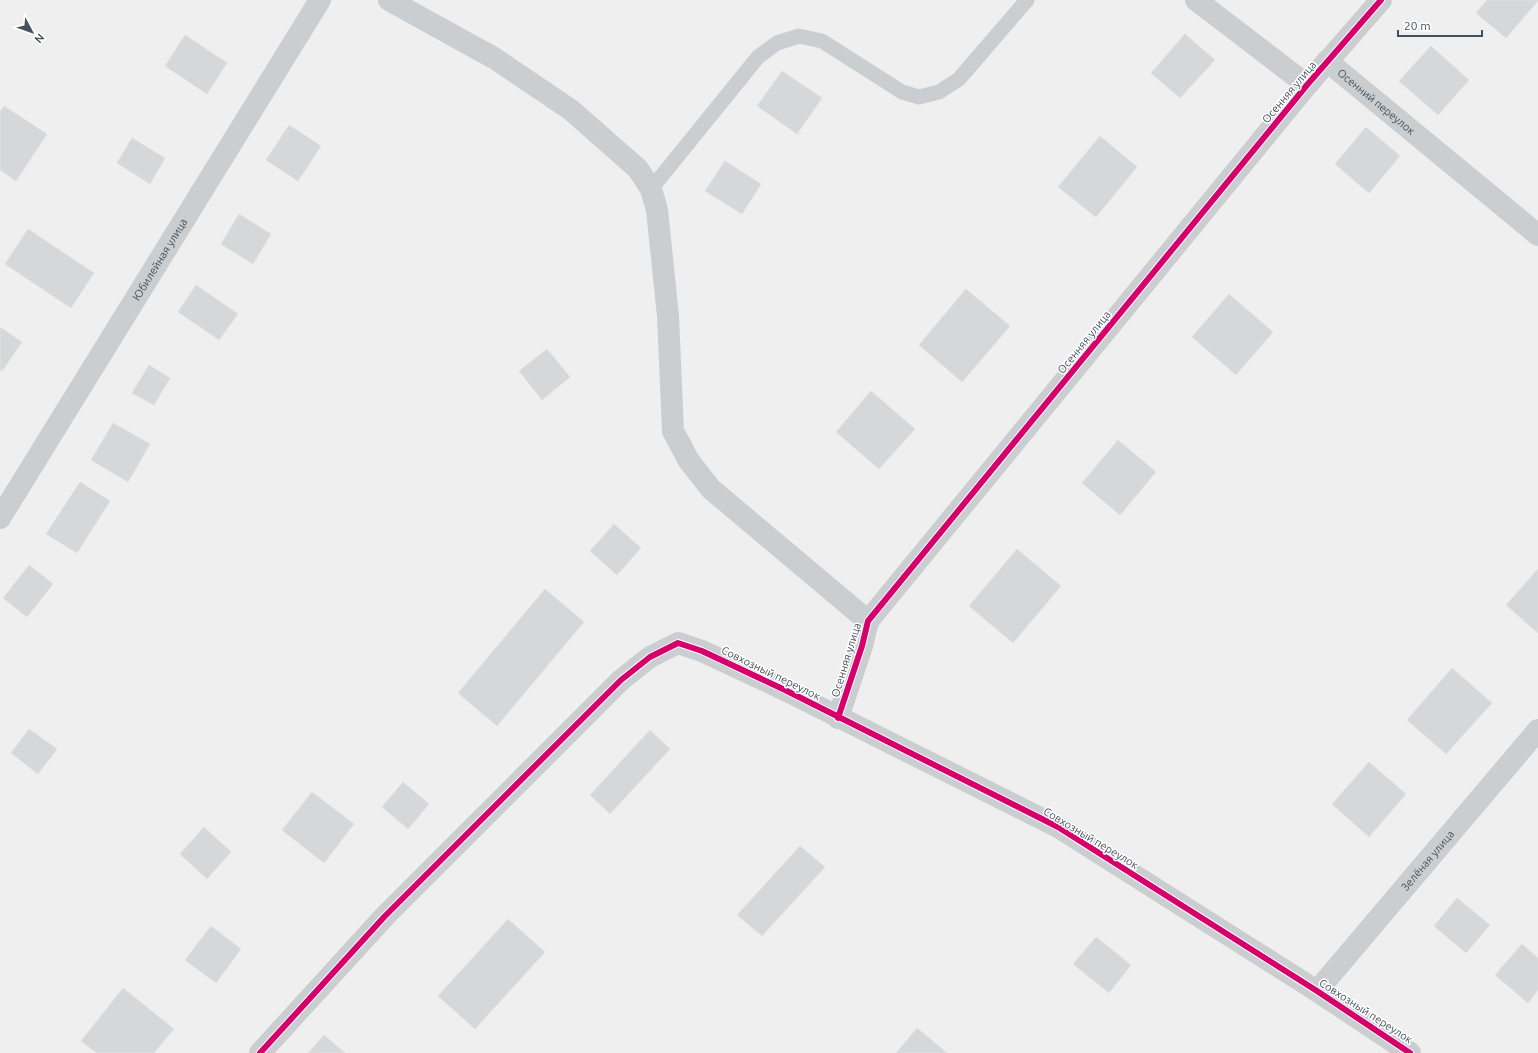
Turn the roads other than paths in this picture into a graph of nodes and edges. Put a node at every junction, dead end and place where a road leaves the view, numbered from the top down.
1 (320, 0) edge
2 (389, 0) edge
3 (1027, 0) edge
4 (1196, 0) edge
5 (1381, 0) edge
6 (1327, 61) junction
7 (1308, 85) junction
8 (651, 189) junction
9 (1538, 235) edge
10 (0, 518) edge
11 (868, 621) junction
12 (838, 718) junction
13 (1538, 730) edge
14 (1317, 991) junction
15 (260, 1053) edge
16 (1410, 1053) edge

1 - 10 street, Юбилейная улица
2 - 8 street
3 - 8 lane
4 - 7 street
5 - 6 street, Осенняя улица
6 - 7 street, Осенний переулок
6 - 9 street, Осенний переулок
7 - 11 street, Осенняя улица
8 - 11 street
11 - 12 street, Осенняя улица
12 - 14 street, Совхозный переулок
12 - 15 street, Совхозный переулок
13 - 14 street, Зелёная улица
14 - 16 street, Совхозный переулок

